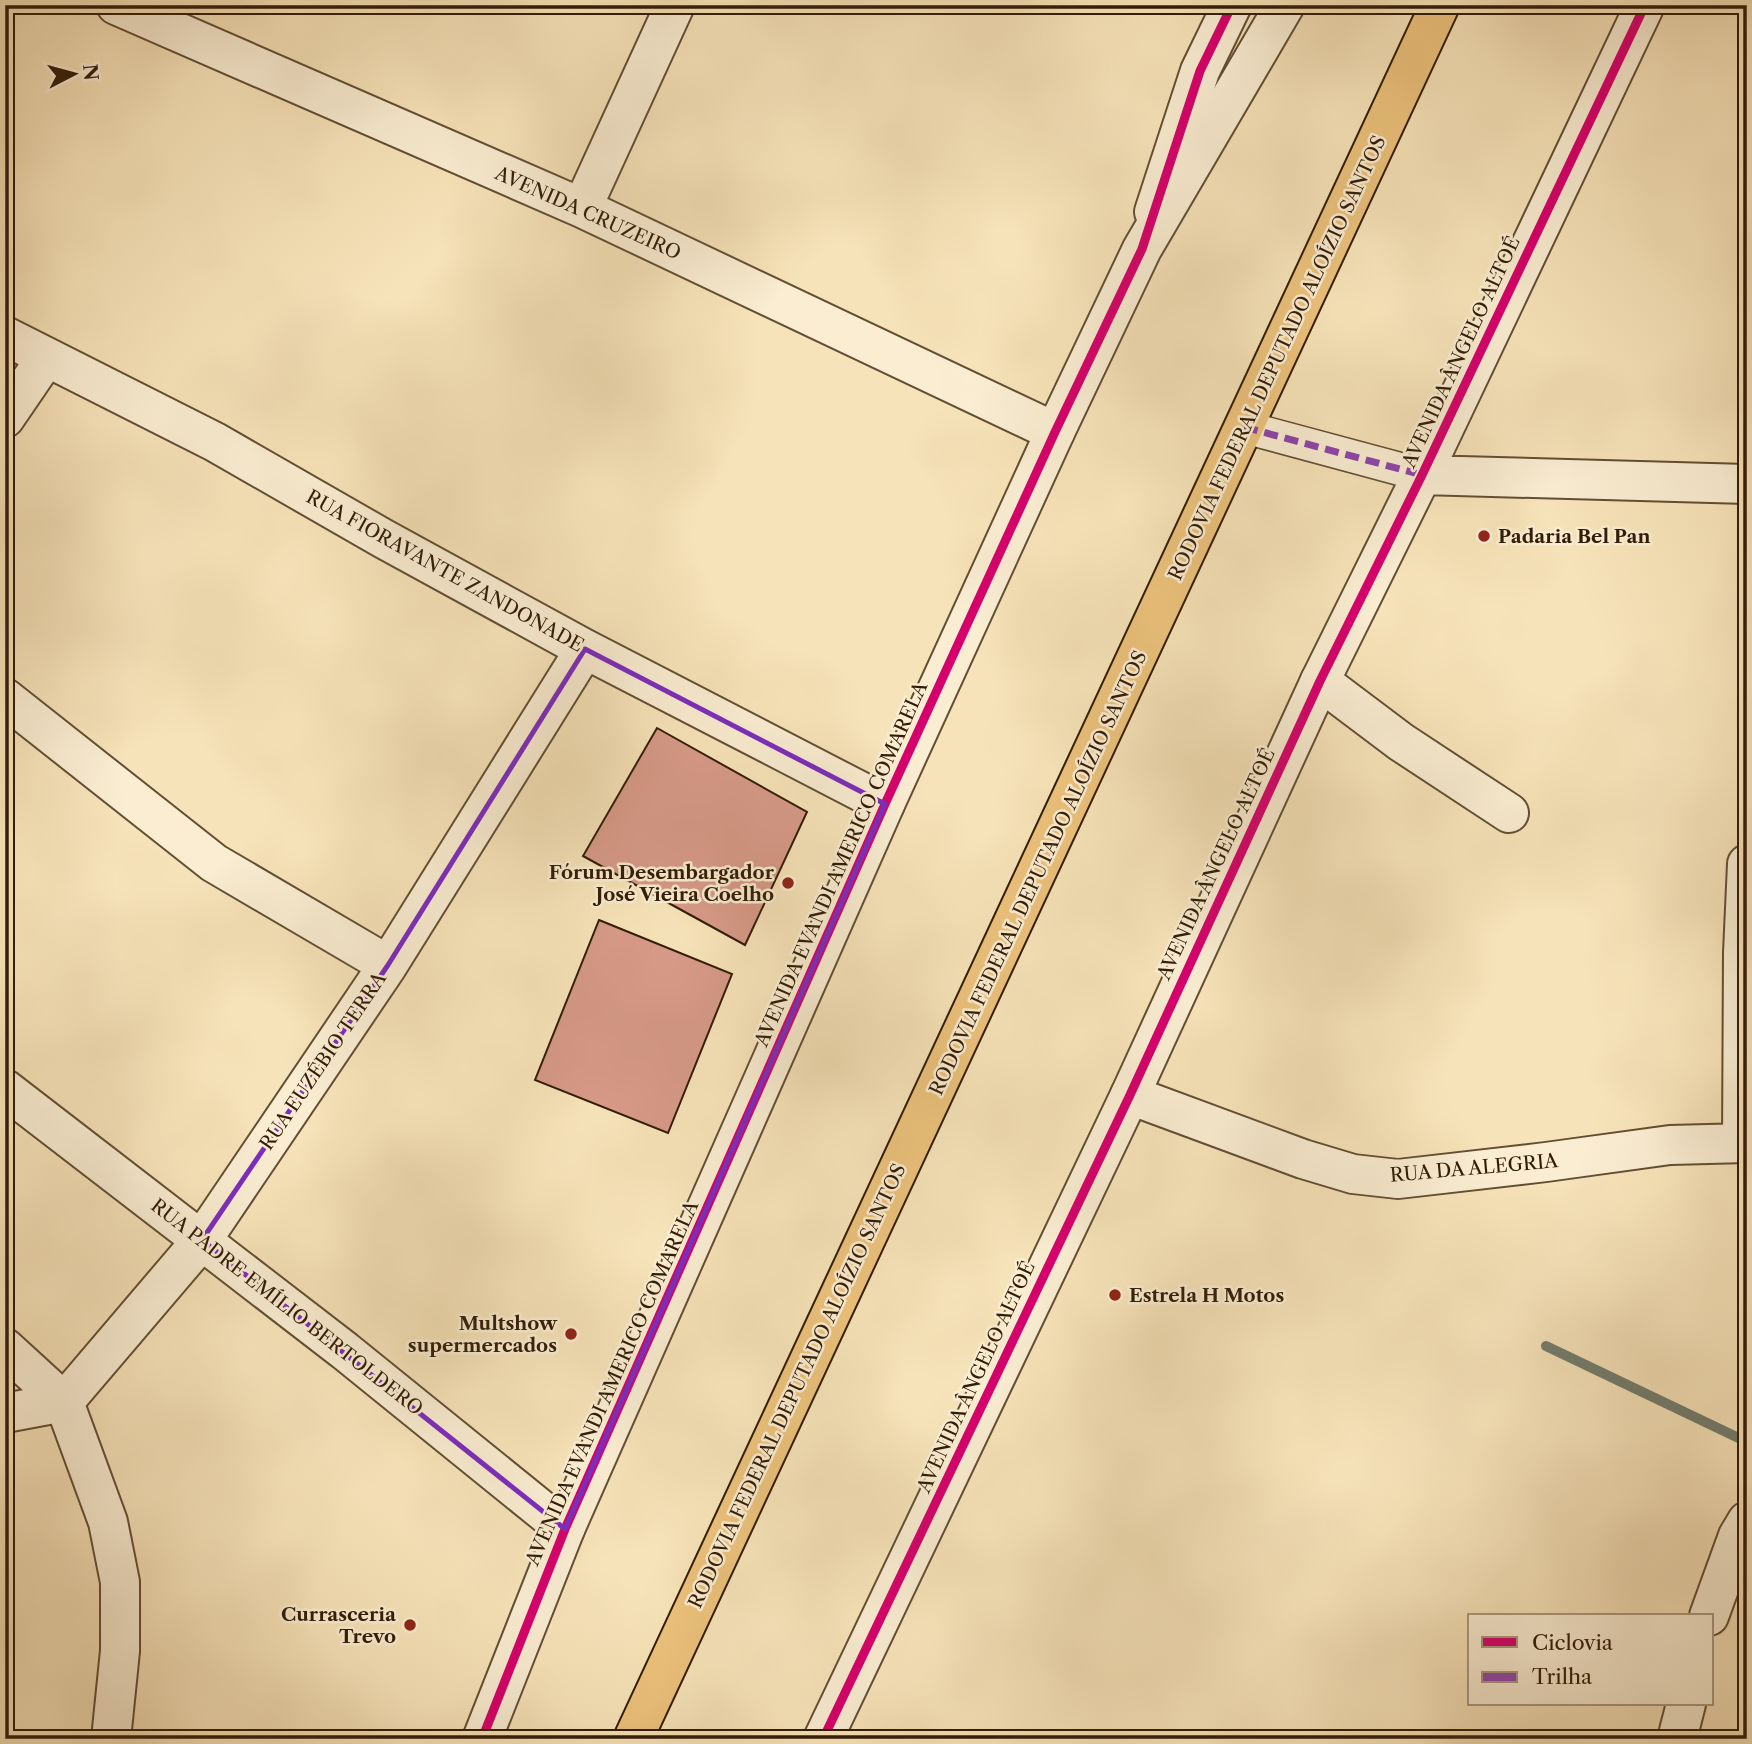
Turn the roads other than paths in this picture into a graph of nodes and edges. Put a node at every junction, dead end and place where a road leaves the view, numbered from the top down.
1 (116, 5) edge
2 (675, 5) edge
3 (1233, 5) edge
4 (1285, 5) edge
5 (1440, 5) edge
6 (1645, 5) edge
7 (582, 208) junction
8 (1142, 249) junction
9 (5, 336) edge
10 (46, 358) junction
11 (5, 418) edge
12 (1244, 427) junction
13 (1055, 432) junction
14 (1422, 475) junction
15 (1747, 484) edge
16 (585, 649) junction
17 (1320, 681) junction
18 (5, 698) edge
19 (885, 804) junction
20 (1509, 813) dead end
21 (1747, 864) edge
22 (388, 965) junction
23 (5, 1089) edge
24 (1130, 1095) junction
25 (1744, 1143) edge
26 (202, 1240) junction
27 (5, 1348) edge
28 (64, 1402) junction
29 (5, 1413) edge
30 (1747, 1521) edge
31 (565, 1529) junction
32 (1710, 1614) edge
33 (1685, 1706) edge
34 (111, 1739) edge
35 (482, 1739) edge
36 (633, 1739) edge
37 (823, 1739) edge
38 (1677, 1739) edge

1 - 7 street, AVENIDA CRUZEIRO
2 - 7 street
3 - 8 street, AVENIDA EVANDI AMERICO COMARELA
4 - 8 street
5 - 12 highway, RODOVIA FEDERAL DEPUTADO ALOÍZIO SANTOS
6 - 14 street, AVENIDA ÂNGELO ALTOÉ
7 - 13 street, AVENIDA CRUZEIRO
8 - 13 street, AVENIDA EVANDI AMERICO COMARELA
9 - 10 street, RUA FIORAVANTE ZANDONADE
10 - 11 street
10 - 16 street, RUA FIORAVANTE ZANDONADE
12 - 14 street
12 - 36 highway, RODOVIA FEDERAL DEPUTADO ALOÍZIO SANTOS
13 - 19 street, AVENIDA EVANDI AMERICO COMARELA
14 - 15 street
14 - 17 street, AVENIDA ÂNGELO ALTOÉ
16 - 19 street, RUA FIORAVANTE ZANDONADE
16 - 22 street, RUA EUZÉBIO TERRA
17 - 20 street
17 - 24 street, AVENIDA ÂNGELO ALTOÉ
18 - 22 street
19 - 31 street, AVENIDA EVANDI AMERICO COMARELA
21 - 25 street
22 - 26 street, RUA EUZÉBIO TERRA
23 - 26 street, RUA PADRE EMÍLIO BERTOLDERO
24 - 25 street, RUA DA ALEGRIA
24 - 37 street, AVENIDA ÂNGELO ALTOÉ
26 - 28 street, RUA EUZÉBIO TERRA
26 - 31 street, RUA PADRE EMÍLIO BERTOLDERO
27 - 28 street
28 - 29 street
28 - 34 street
30 - 32 street
31 - 35 street, AVENIDA EVANDI AMERICO COMARELA
33 - 38 street

